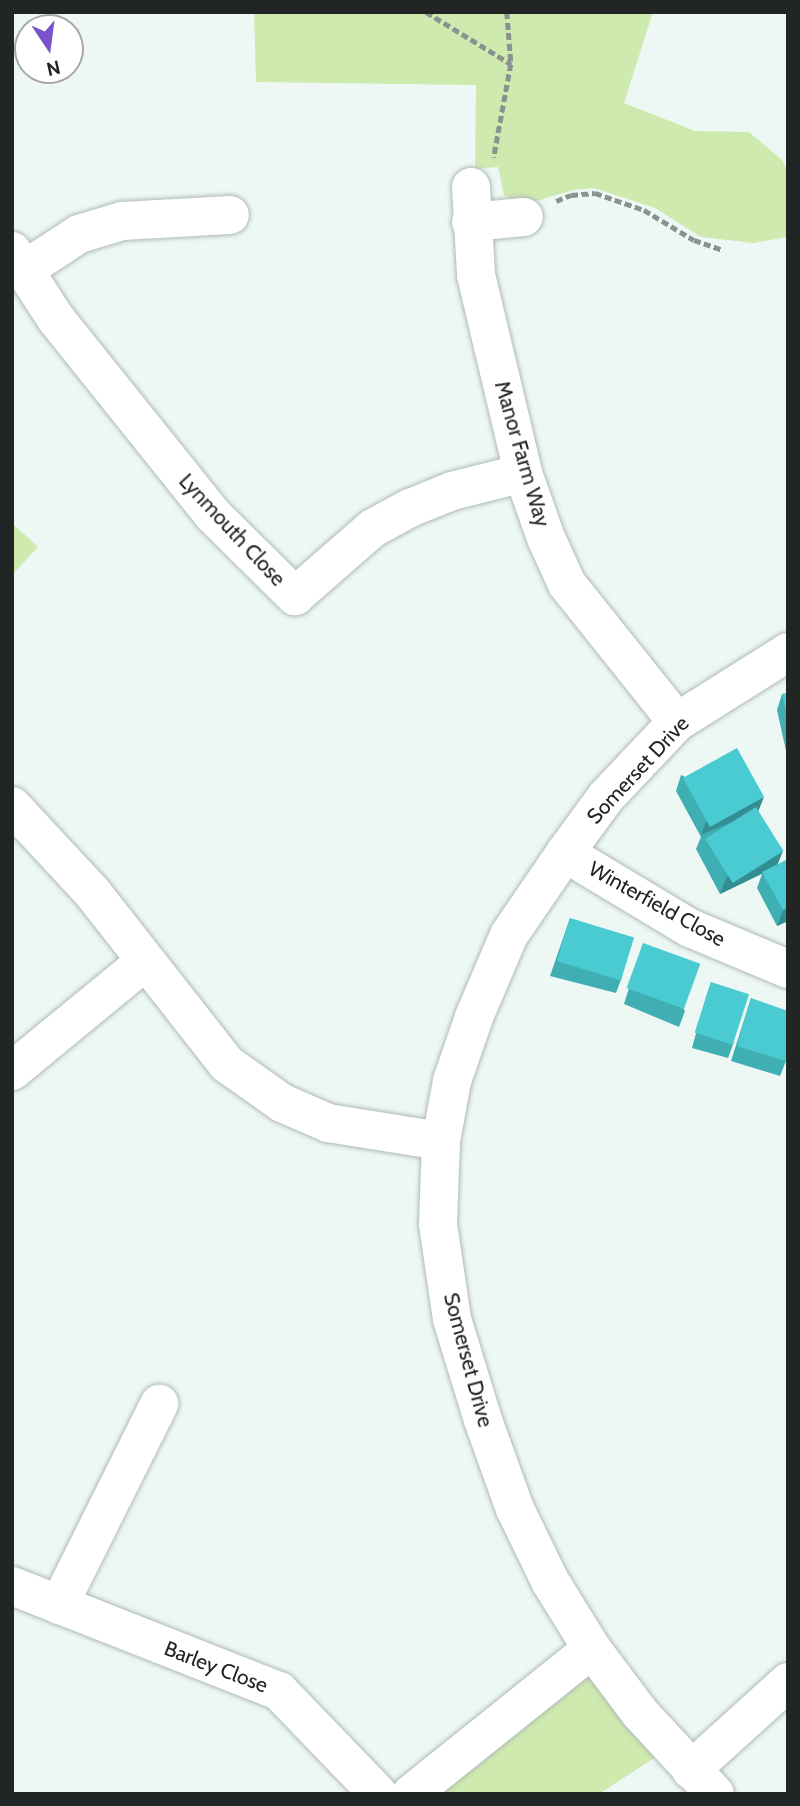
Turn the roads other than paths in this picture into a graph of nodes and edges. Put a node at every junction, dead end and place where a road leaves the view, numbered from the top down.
1 (230, 215) dead end
2 (524, 217) road end
3 (18, 260) edge
4 (523, 473) junction
5 (788, 652) edge
6 (677, 722) junction
7 (12, 806) edge
8 (565, 853) junction
9 (146, 961) junction
10 (788, 970) edge
11 (12, 1071) edge
12 (441, 1141) junction
13 (159, 1404) dead end
14 (12, 1586) edge
15 (59, 1605) junction
16 (592, 1649) junction
17 (788, 1682) edge
18 (703, 1782) edge
19 (377, 1794) edge
20 (411, 1794) edge

1 - 3 street
2 - 4 street, Manor Farm Way
3 - 4 street, Lynmouth Close
4 - 6 street, Manor Farm Way
5 - 6 street, Somerset Drive
6 - 8 street, Somerset Drive
7 - 9 street
8 - 10 street, Winterfield Close
8 - 12 street, Somerset Drive
9 - 11 street
9 - 12 street
12 - 16 street, Somerset Drive
13 - 15 street
14 - 15 street, Barley Close
15 - 19 street, Barley Close
16 - 18 street, Somerset Drive
16 - 20 street
17 - 18 street

